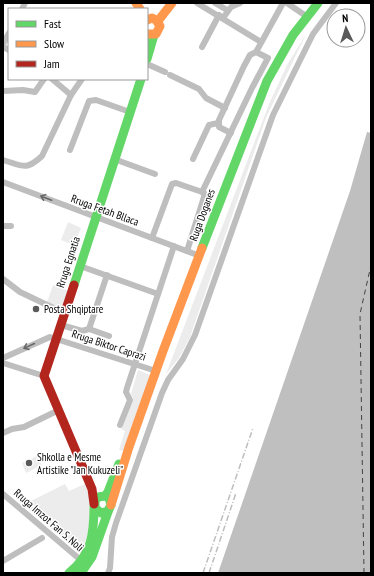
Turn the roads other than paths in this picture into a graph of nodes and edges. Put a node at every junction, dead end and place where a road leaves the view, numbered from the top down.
1 (172, 3) edge
2 (197, 3) edge
3 (215, 3) edge
4 (240, 3) edge
5 (283, 3) edge
6 (287, 3) edge
7 (318, 3) edge
8 (336, 3) edge
9 (227, 10) junction
10 (221, 16) junction
11 (306, 16) junction
12 (148, 20) edge
13 (158, 21) junction
14 (150, 34) edge
15 (8, 35) edge
16 (261, 42) junction
17 (3, 45) edge
18 (202, 48) dead end
19 (256, 52) junction
20 (148, 57) edge
21 (148, 64) edge
22 (43, 80) edge
23 (53, 80) edge
24 (81, 80) edge
25 (141, 80) edge
26 (3, 91) edge
27 (71, 95) junction
28 (225, 108) junction
29 (130, 112) junction
30 (218, 123) junction
31 (231, 133) junction
32 (70, 150) dead end
33 (114, 159) junction
34 (193, 159) dead end
35 (3, 160) edge
36 (155, 174) dead end
37 (3, 182) edge
38 (202, 192) junction
39 (96, 217) junction
40 (3, 226) edge
41 (11, 226) dead end
42 (152, 238) junction
43 (174, 246) junction
44 (187, 251) junction
45 (200, 256) junction
46 (80, 266) junction
47 (107, 275) junction
48 (3, 279) edge
49 (158, 294) junction
50 (64, 313) junction
51 (61, 325) junction
52 (89, 330) junction
53 (109, 336) dead end
54 (56, 339) junction
55 (3, 358) edge
56 (3, 363) edge
57 (135, 364) junction
58 (156, 371) junction
59 (44, 376) junction
60 (59, 410) junction
61 (120, 425) dead end
62 (3, 433) edge
63 (129, 447) junction
64 (76, 450) junction
65 (3, 494) edge
66 (103, 496) junction
67 (94, 505) junction
68 (110, 507) junction
69 (42, 538) dead end
70 (3, 561) edge
71 (83, 562) junction
72 (69, 573) edge
73 (81, 573) edge
74 (108, 573) edge

1 - 13 main road
2 - 10 street
3 - 9 street
4 - 9 street
5 - 16 street
6 - 11 street
7 - 11 main road, Ruga Doganes
8 - 74 street
9 - 10 street
10 - 16 street
10 - 18 street
11 - 45 main road, Ruga Doganes
12 - 13 main road
13 - 14 main road
14 - 20 main road
15 - 17 street
16 - 19 street
19 - 28 street
19 - 31 street, Ruga Doganes
21 - 28 street
22 - 26 street
23 - 27 street
24 - 27 street
25 - 29 main road, Rruga Egnatia
27 - 35 street
28 - 30 street
29 - 32 street
29 - 33 main road, Rruga Egnatia
30 - 31 street
30 - 34 street
31 - 38 street, Ruga Doganes
33 - 36 street
33 - 39 main road, Rruga Egnatia
39 -> 37 street, Rruga Fetah Bllaca
38 - 42 street
38 - 44 street, Ruga Doganes
39 - 42 street, Rruga Fetah Bllaca
39 - 46 main road, Rruga Egnatia
40 - 41 street
42 - 43 street, Rruga Fetah Bllaca
43 - 44 street, Rruga Fetah Bllaca
43 - 49 street
44 - 45 street, Rruga Fetah Bllaca
45 - 58 main road, Ruga Doganes
46 - 47 street
46 - 50 main road, Rruga Egnatia
47 - 49 street
47 - 52 street
48 - 50 street
49 - 57 street
50 - 51 main road, Rruga Egnatia
51 - 52 street
51 - 54 main road, Rruga Egnatia
52 - 53 street
54 -> 55 street
54 - 57 street, Rruga Biktor Caprazi
54 - 59 main road, Rruga Egnatia
56 - 59 street
57 - 58 street, Rruga Biktor Caprazi
57 - 61 street
58 - 63 main road, Ruga Doganes
59 - 60 main road
60 - 62 street
60 - 64 main road
63 - 66 main road
63 - 68 main road
64 - 66 main road
64 - 67 main road
65 - 71 street, Rruga Imzot Fan S. Noli
66 - 67 main road
66 - 68 main road
67 - 68 main road
67 - 71 main road
68 - 73 main road
69 - 70 street
71 - 72 main road

